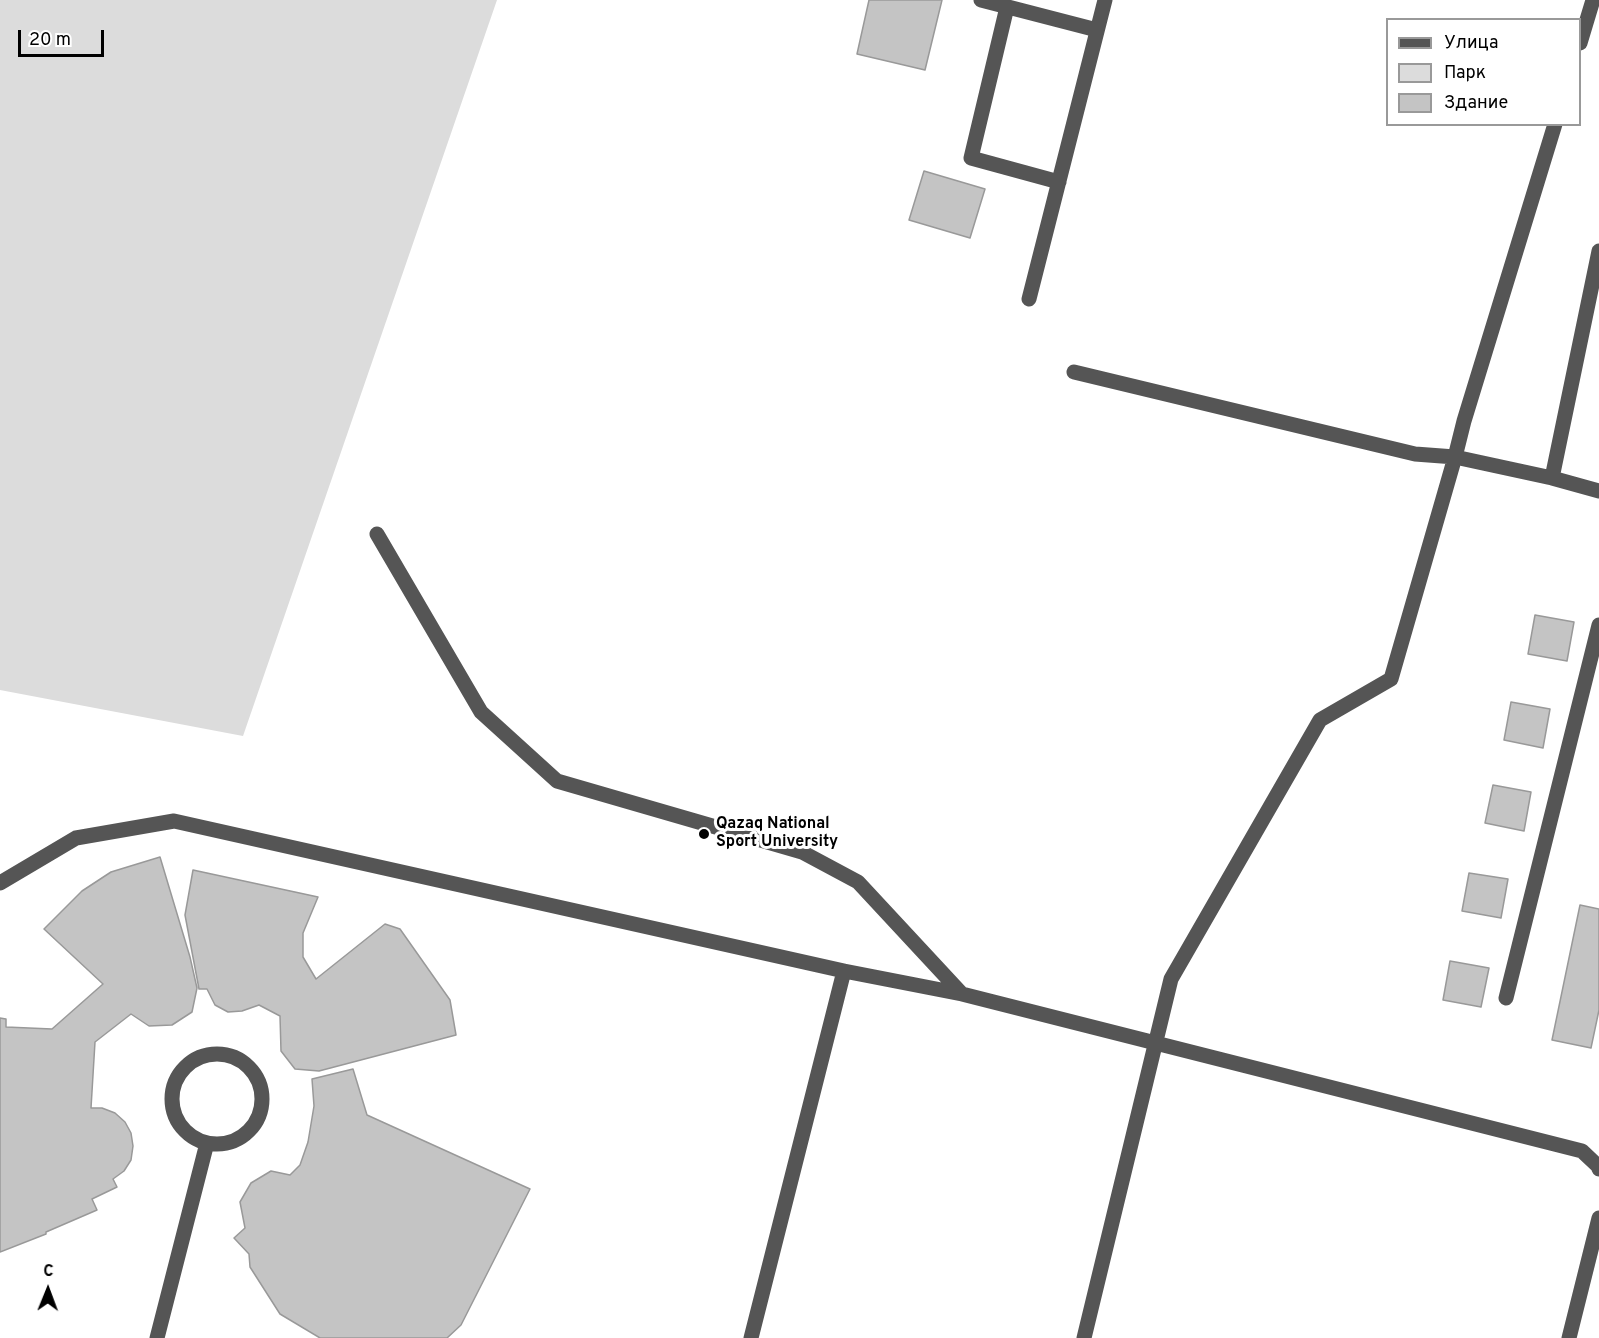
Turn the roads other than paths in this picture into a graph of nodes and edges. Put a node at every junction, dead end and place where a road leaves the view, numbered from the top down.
1 (981, 0) edge
2 (1105, 0) edge
3 (1593, 0) edge
4 (1006, 7) junction
5 (1097, 30) junction
6 (1581, 41) edge
7 (1554, 126) edge
8 (1059, 182) junction
9 (1599, 251) edge
10 (1029, 298) dead end
11 (1074, 372) dead end
12 (1455, 457) junction
13 (1552, 478) junction
14 (1599, 491) edge
15 (377, 534) dead end
16 (1599, 625) edge
17 (0, 883) edge
18 (844, 971) junction
19 (962, 993) junction
20 (1506, 998) dead end
21 (1156, 1043) junction
22 (207, 1143) junction
23 (1599, 1169) edge
24 (1599, 1218) edge
25 (157, 1338) edge
26 (752, 1338) edge
27 (1084, 1338) edge
28 (1569, 1338) edge

1 - 4 lane
2 - 5 lane
3 - 6 lane
4 - 5 lane
4 - 8 lane
5 - 8 lane
7 - 12 lane
8 - 10 lane
9 - 13 lane
11 - 12 lane
12 - 13 lane
12 - 21 lane
13 - 14 lane
15 - 19 lane
16 - 20 lane
17 - 18 lane
18 - 19 lane
18 - 26 lane
19 - 21 lane
21 - 23 lane
21 - 27 lane
22 - 22 lane
22 - 25 lane
24 - 28 lane

